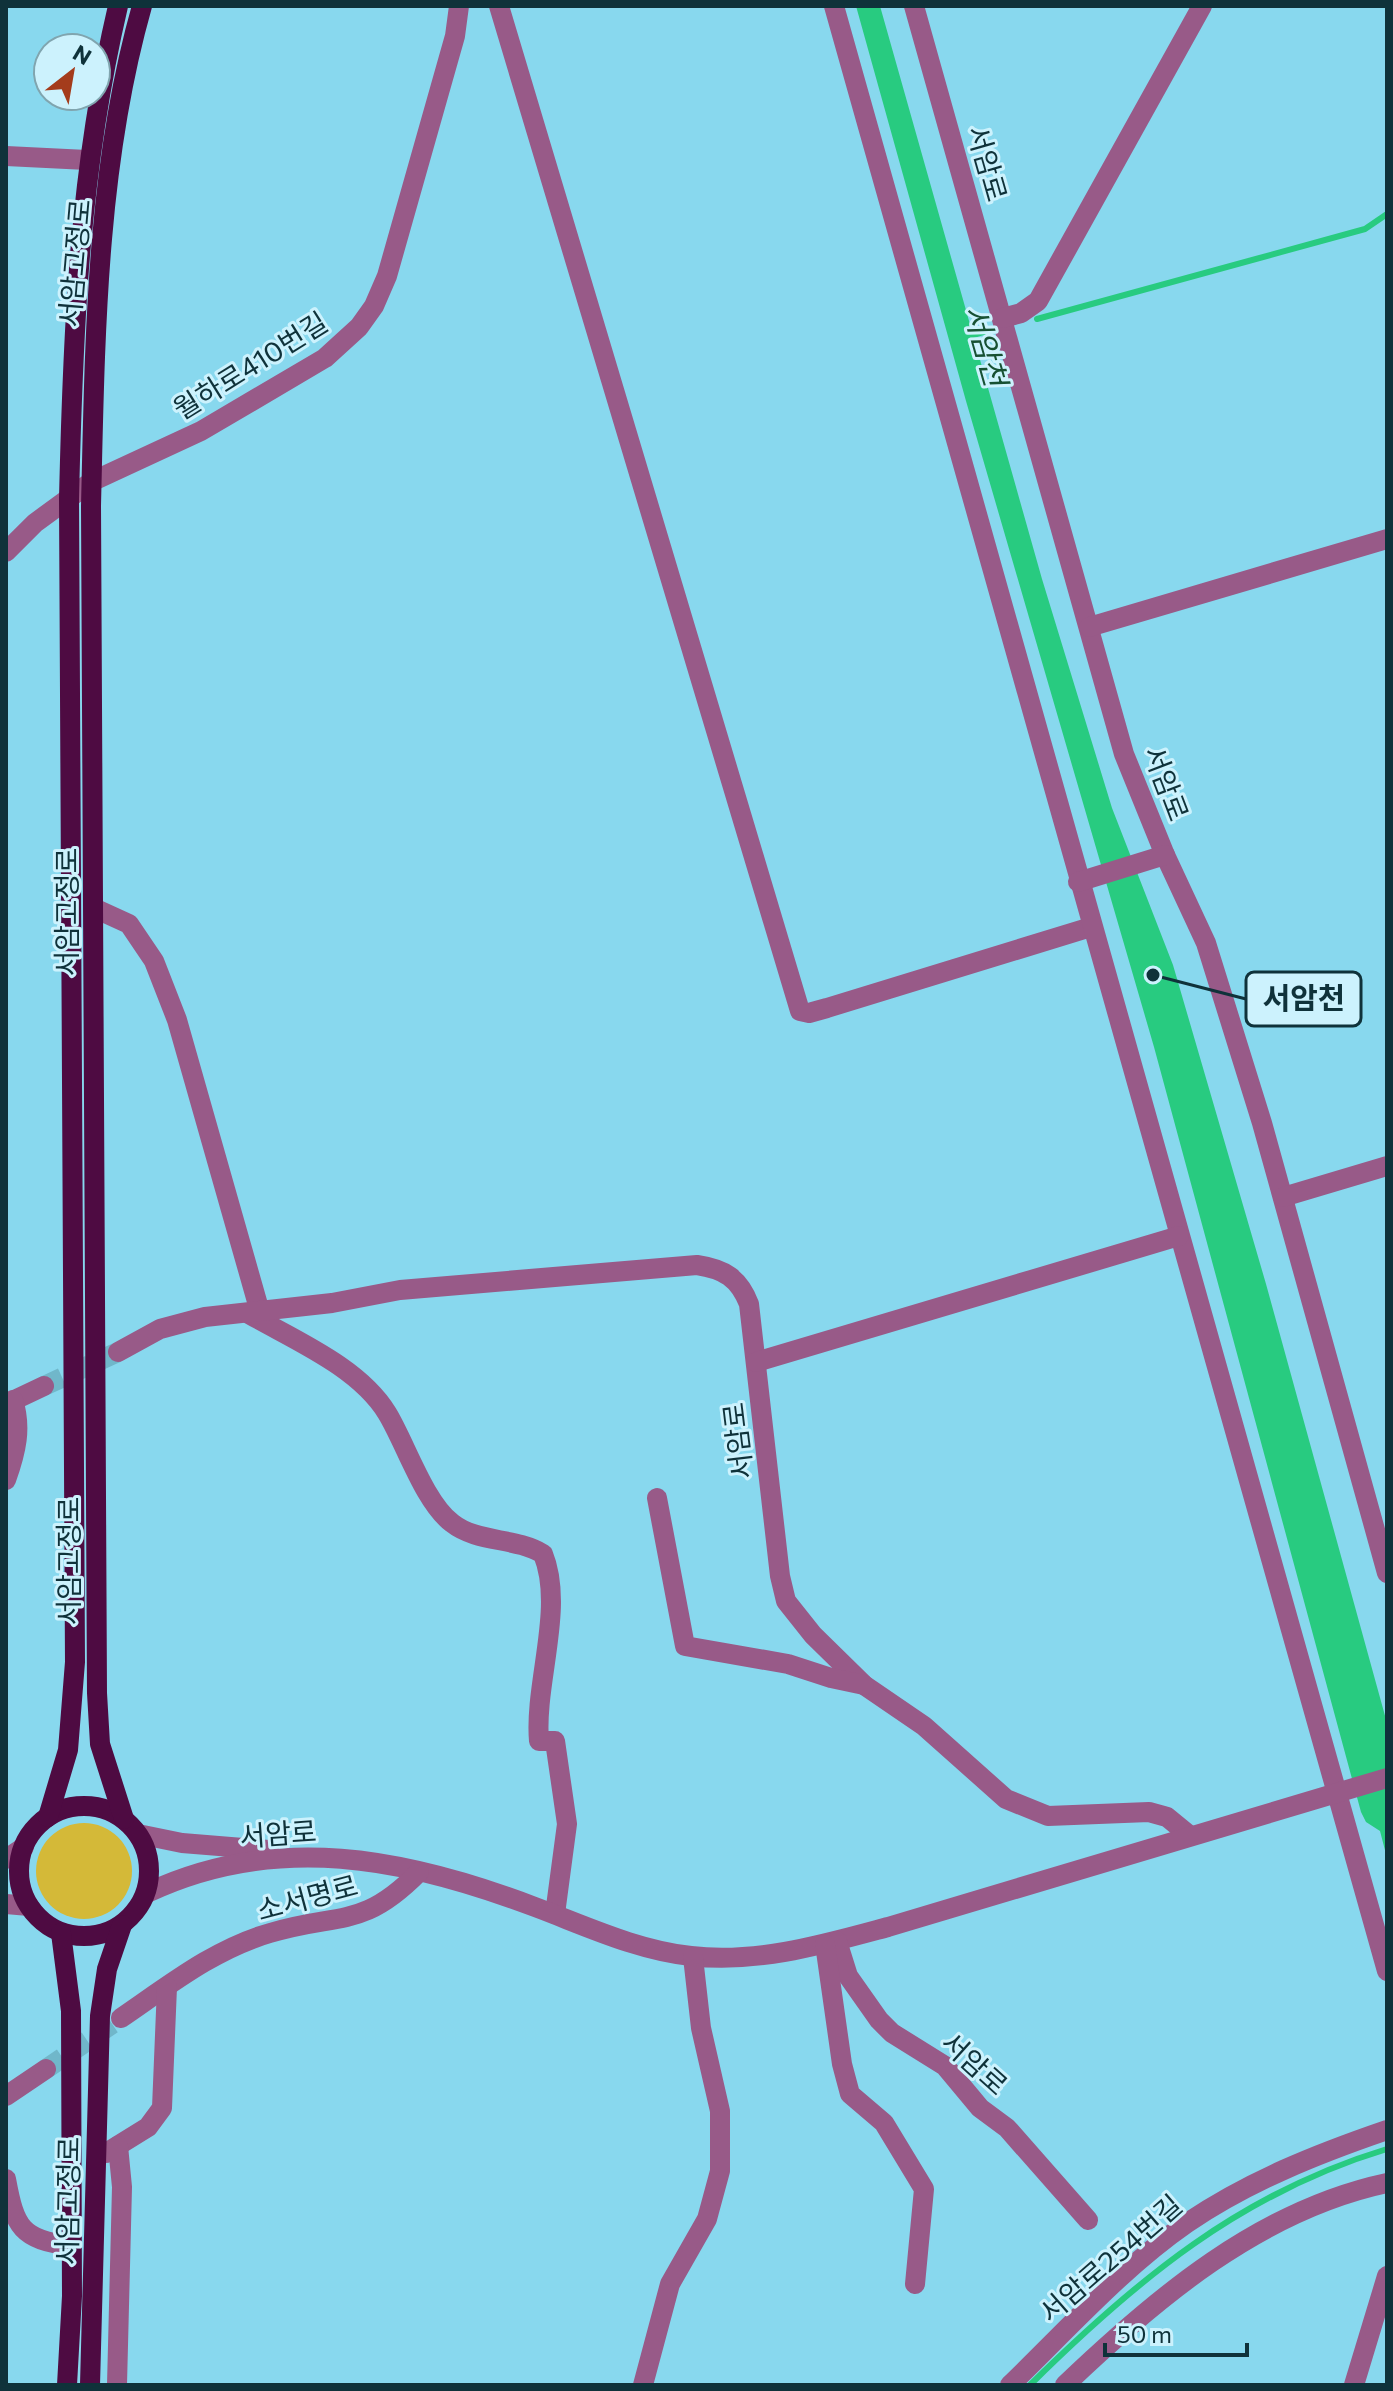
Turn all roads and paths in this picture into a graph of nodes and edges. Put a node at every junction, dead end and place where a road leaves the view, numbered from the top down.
1 (118, 6) edge
2 (142, 6) edge
3 (459, 6) edge
4 (499, 6) edge
5 (834, 6) edge
6 (914, 6) edge
7 (1202, 6) edge
8 (6, 156) edge
9 (87, 160) junction
10 (1003, 318) junction
11 (91, 482) junction
12 (69, 499) junction
13 (1387, 539) edge
14 (6, 552) edge
15 (1089, 627) junction
16 (1160, 856) junction
17 (1085, 880) junction
18 (94, 908) junction
19 (1091, 927) junction
20 (1387, 1166) edge
21 (1283, 1197) junction
22 (1179, 1236) junction
23 (254, 1313) junction
24 (118, 1352) tunnel mouth
25 (756, 1362) junction
26 (44, 1386) tunnel mouth
27 (10, 1402) edge
28 (6, 1480) edge
29 (657, 1498) dead end
30 (1387, 1573) edge
31 (864, 1685) junction
32 (1387, 1778) edge
33 (1340, 1789) junction
34 (48, 1817) junction
35 (131, 1826) junction
36 (1189, 1835) junction
37 (24, 1847) junction
38 (305, 1855) junction
39 (6, 1859) edge
40 (419, 1872) junction
41 (147, 1893) junction
42 (6, 1904) edge
43 (29, 1906) junction
44 (555, 1914) junction
45 (122, 1925) junction
46 (61, 1933) junction
47 (831, 1943) junction
48 (693, 1957) junction
49 (1387, 1971) edge
50 (167, 1987) junction
51 (121, 2018) tunnel mouth
52 (46, 2069) tunnel mouth
53 (6, 2096) edge
54 (1387, 2130) edge
55 (118, 2146) junction
56 (95, 2159) junction
57 (6, 2179) edge
58 (1387, 2183) edge
59 (1088, 2220) dead end
60 (71, 2246) junction
61 (1387, 2276) edge
62 (915, 2284) dead end
63 (67, 2385) edge
64 (90, 2385) edge
65 (117, 2385) edge
66 (643, 2385) edge
67 (1010, 2385) edge
68 (1065, 2385) edge
69 (1354, 2385) edge

1 - 9 main road, 서암고정로
2 - 11 main road, 서암고정로
3 - 11 street, 월하로410번길
4 - 19 street
5 - 17 street
6 - 10 street, 서암로
7 - 10 street
8 - 9 street
9 - 12 main road, 서암고정로
10 - 15 street, 서암로
11 - 12 street, 월하로410번길
11 - 18 main road, 서암고정로
12 - 14 street, 월하로410번길
12 - 34 main road, 서암고정로
13 - 15 street
15 - 16 street, 서암로
16 - 17 street
16 - 21 street, 서암로
17 - 19 street
18 - 23 street
18 - 35 main road, 서암고정로
19 - 22 street
20 - 21 street
21 - 30 street, 서암로
22 - 25 street
22 - 33 street
23 - 24 street
23 - 25 street, 서암로
23 - 44 street
25 - 31 street, 서암로
26 - 27 street
27 - 28 street
29 - 31 street
31 - 36 street, 서암로
32 - 33 street, 서암로
33 - 36 street, 서암로
33 - 49 street
34 - 35 main road
34 - 37 main road
35 - 38 street
35 - 41 main road
36 - 47 street, 서암로
37 - 39 street
37 - 43 main road
38 - 40 street, 서암로
38 - 41 street, 서암로
40 - 44 street, 서암로
40 - 50 street, 소서명로
41 - 45 main road
42 - 43 street
43 - 46 main road
44 - 48 street, 서암로
45 - 46 main road
45 - 56 main road, 서암고정로
46 - 60 main road, 서암고정로
47 - 48 street, 서암로
47 - 59 street, 서암로
47 - 62 street
48 - 66 street
50 - 51 street, 소서명로
50 - 55 street
52 - 53 street
54 - 67 street, 서암로254번길
55 - 56 street
55 - 65 street
56 - 64 main road, 서암고정로
57 - 60 street
58 - 68 street
60 - 63 main road, 서암고정로
61 - 69 street

